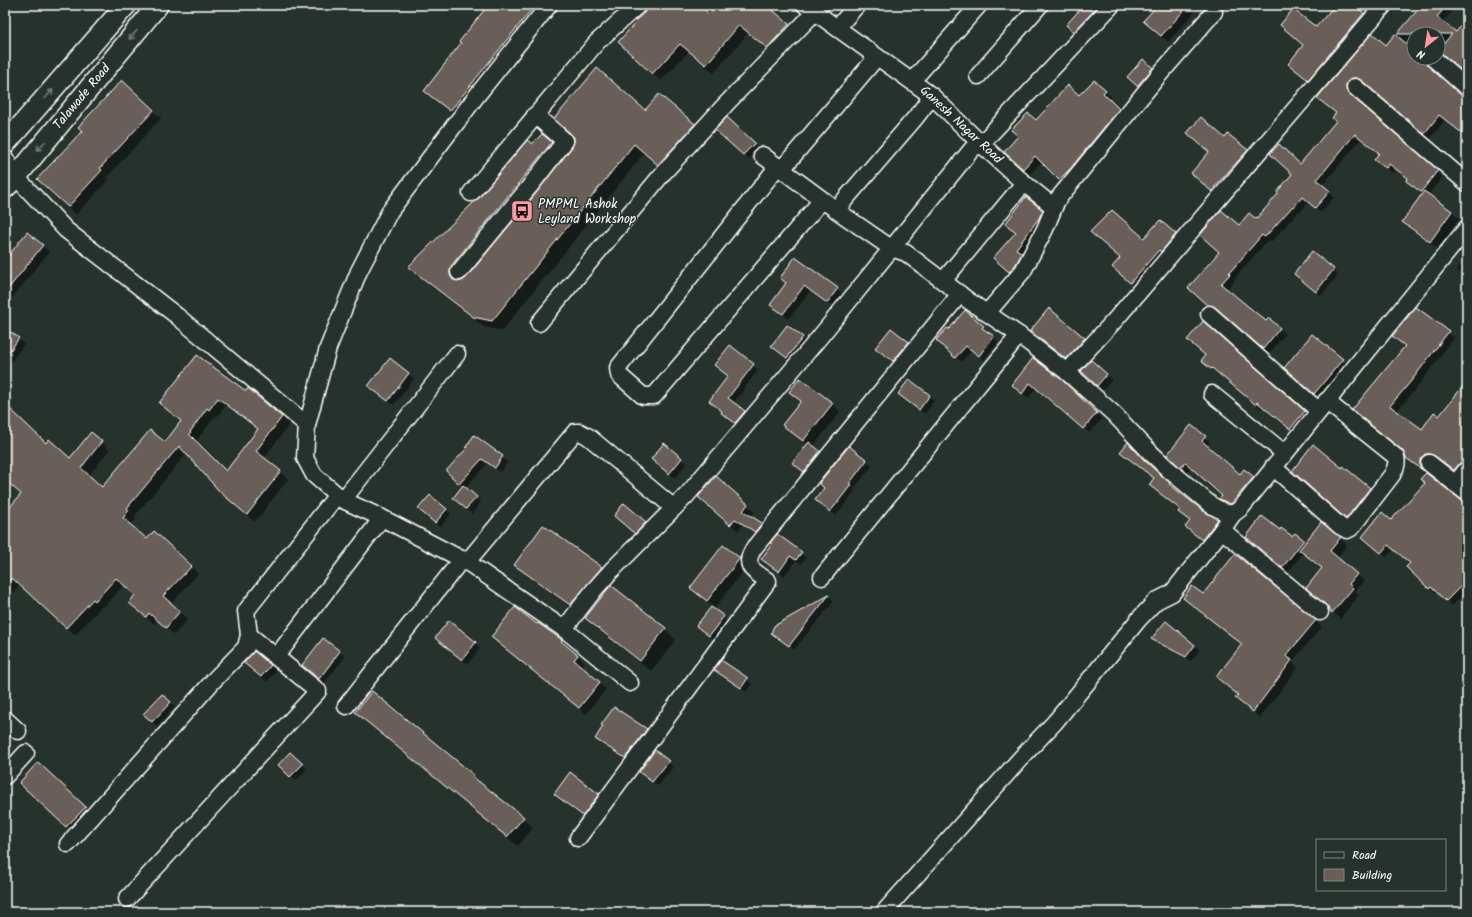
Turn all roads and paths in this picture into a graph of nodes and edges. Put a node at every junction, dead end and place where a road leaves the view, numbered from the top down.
1 (126, 5) edge
2 (158, 5) edge
3 (550, 5) edge
4 (638, 5) edge
5 (857, 5) edge
6 (979, 5) edge
7 (1112, 5) edge
8 (1384, 5) edge
9 (1036, 6) edge
10 (810, 9) edge
11 (1214, 12) dead end
12 (837, 28) junction
13 (877, 57) junction
14 (1441, 66) edge
15 (978, 76) dead end
16 (912, 81) junction
17 (1355, 87) dead end
18 (1467, 88) edge
19 (932, 96) junction
20 (535, 115) junction
21 (5, 144) edge
22 (981, 144) junction
23 (762, 155) dead end
24 (5, 158) edge
25 (780, 168) junction
26 (10, 182) edge
27 (1024, 183) junction
28 (1467, 183) edge
29 (470, 193) dead end
30 (822, 200) junction
31 (1054, 207) junction
32 (836, 210) junction
33 (1467, 228) edge
34 (891, 248) junction
35 (459, 272) dead end
36 (943, 282) junction
37 (960, 294) junction
38 (987, 313) junction
39 (1209, 314) dead end
40 (539, 323) dead end
41 (1019, 335) junction
42 (457, 354) dead end
43 (1067, 372) junction
44 (1212, 394) dead end
45 (1323, 406) junction
46 (308, 425) junction
47 (1284, 454) junction
48 (1429, 463) dead end
49 (1273, 467) junction
50 (1467, 469) edge
51 (1461, 488) edge
52 (340, 498) junction
53 (674, 508) junction
54 (1233, 514) junction
55 (382, 518) junction
56 (1222, 530) junction
57 (464, 560) junction
58 (822, 577) dead end
59 (1320, 612) dead end
60 (564, 629) junction
61 (249, 634) junction
62 (283, 648) dead end
63 (630, 683) dead end
64 (346, 706) dead end
65 (5, 719) edge
66 (18, 731) dead end
67 (26, 753) dead end
68 (5, 776) edge
69 (578, 838) dead end
70 (68, 844) dead end
71 (127, 899) dead end
72 (884, 912) edge

21 -> 1 main road, Talawade Road
2 -> 26 main road, Talawade Road
3 - 46 street
4 - 20 street
5 - 12 street
6 - 16 street
7 - 22 street
8 - 43 street
9 - 15 street
10 - 12 street, Ganesh Nagar Road
10 - 40 street
11 - 31 street
12 - 13 street, Ganesh Nagar Road
13 - 16 street, Ganesh Nagar Road
13 - 25 street
14 - 18 street
16 - 19 street, Ganesh Nagar Road
17 - 28 street
19 - 22 street, Ganesh Nagar Road
19 - 32 street
20 - 29 street
20 - 35 street
22 - 27 street, Ganesh Nagar Road
22 - 34 street
23 - 25 street
24 - 26 street
25 - 30 street
25 - 30 street
26 - 46 street
27 - 31 street, Ganesh Nagar Road
27 - 36 street
30 - 32 street
31 - 38 street
32 - 34 street
33 - 45 street
34 - 36 street
34 - 53 street
36 - 37 street
37 - 38 street
37 - 69 street
38 - 41 street
39 - 45 street
41 - 43 street
41 - 58 street
42 - 52 street
43 - 54 street
44 - 47 street
45 - 47 street
45 - 49 street
46 - 52 street
47 - 49 street
48 - 51 street
49 - 54 street
50 - 51 street
52 - 55 street
52 - 61 street
53 - 57 street
53 - 60 street
54 - 56 street
55 - 57 street
55 - 62 street
56 - 59 street
56 - 72 street
57 - 60 street
57 - 64 street
60 - 63 street
61 - 70 street
61 - 71 street
65 - 66 street
67 - 68 street

